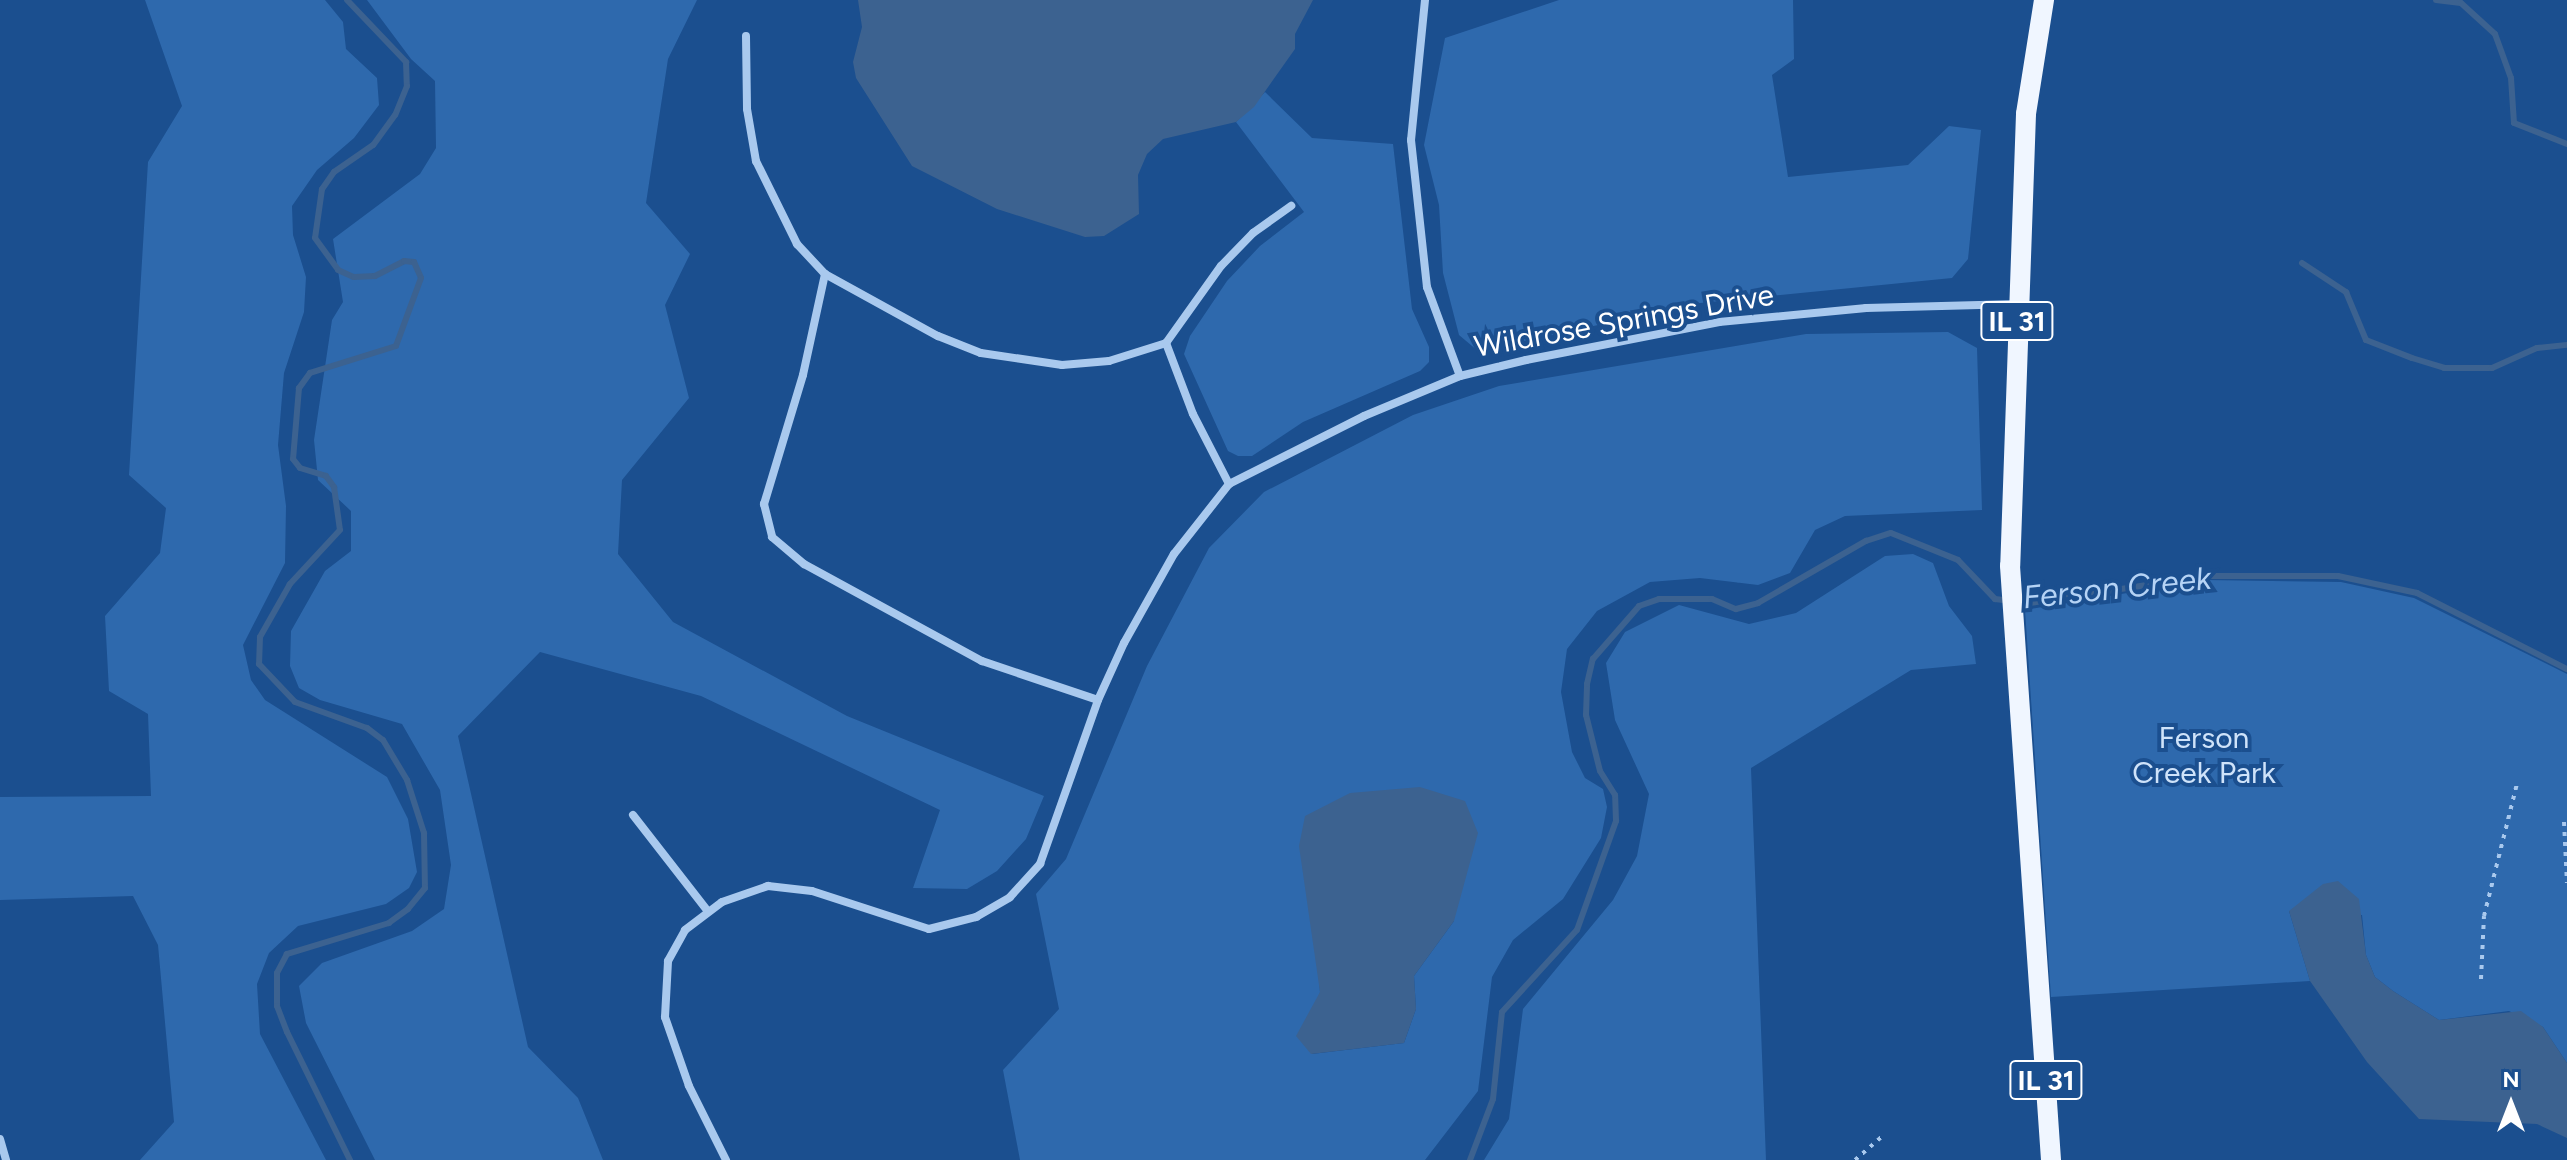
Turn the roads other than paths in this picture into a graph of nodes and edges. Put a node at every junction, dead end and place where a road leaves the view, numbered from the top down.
1 (1425, 0) edge
2 (2044, 0) edge
3 (746, 36) dead end
4 (1291, 206) dead end
5 (825, 274) junction
6 (2018, 304) junction
7 (1166, 343) junction
8 (1460, 376) junction
9 (1229, 484) junction
10 (1098, 700) junction
11 (633, 815) dead end
12 (707, 910) junction
13 (0, 1139) edge
14 (6, 1160) edge
15 (726, 1160) edge
16 (2051, 1160) edge

1 - 8 street
2 - 6 main road, IL 31
3 - 5 street
4 - 7 street
5 - 7 street
5 - 10 street
6 - 8 street, Wildrose Springs Drive
6 - 16 main road, IL 31
7 - 9 street
8 - 9 street, Wildrose Springs Drive
9 - 10 street, Wildrose Springs Drive
10 - 12 street, Wildrose Springs Drive
11 - 12 street
12 - 15 street, Wildrose Springs Drive
13 - 14 street

